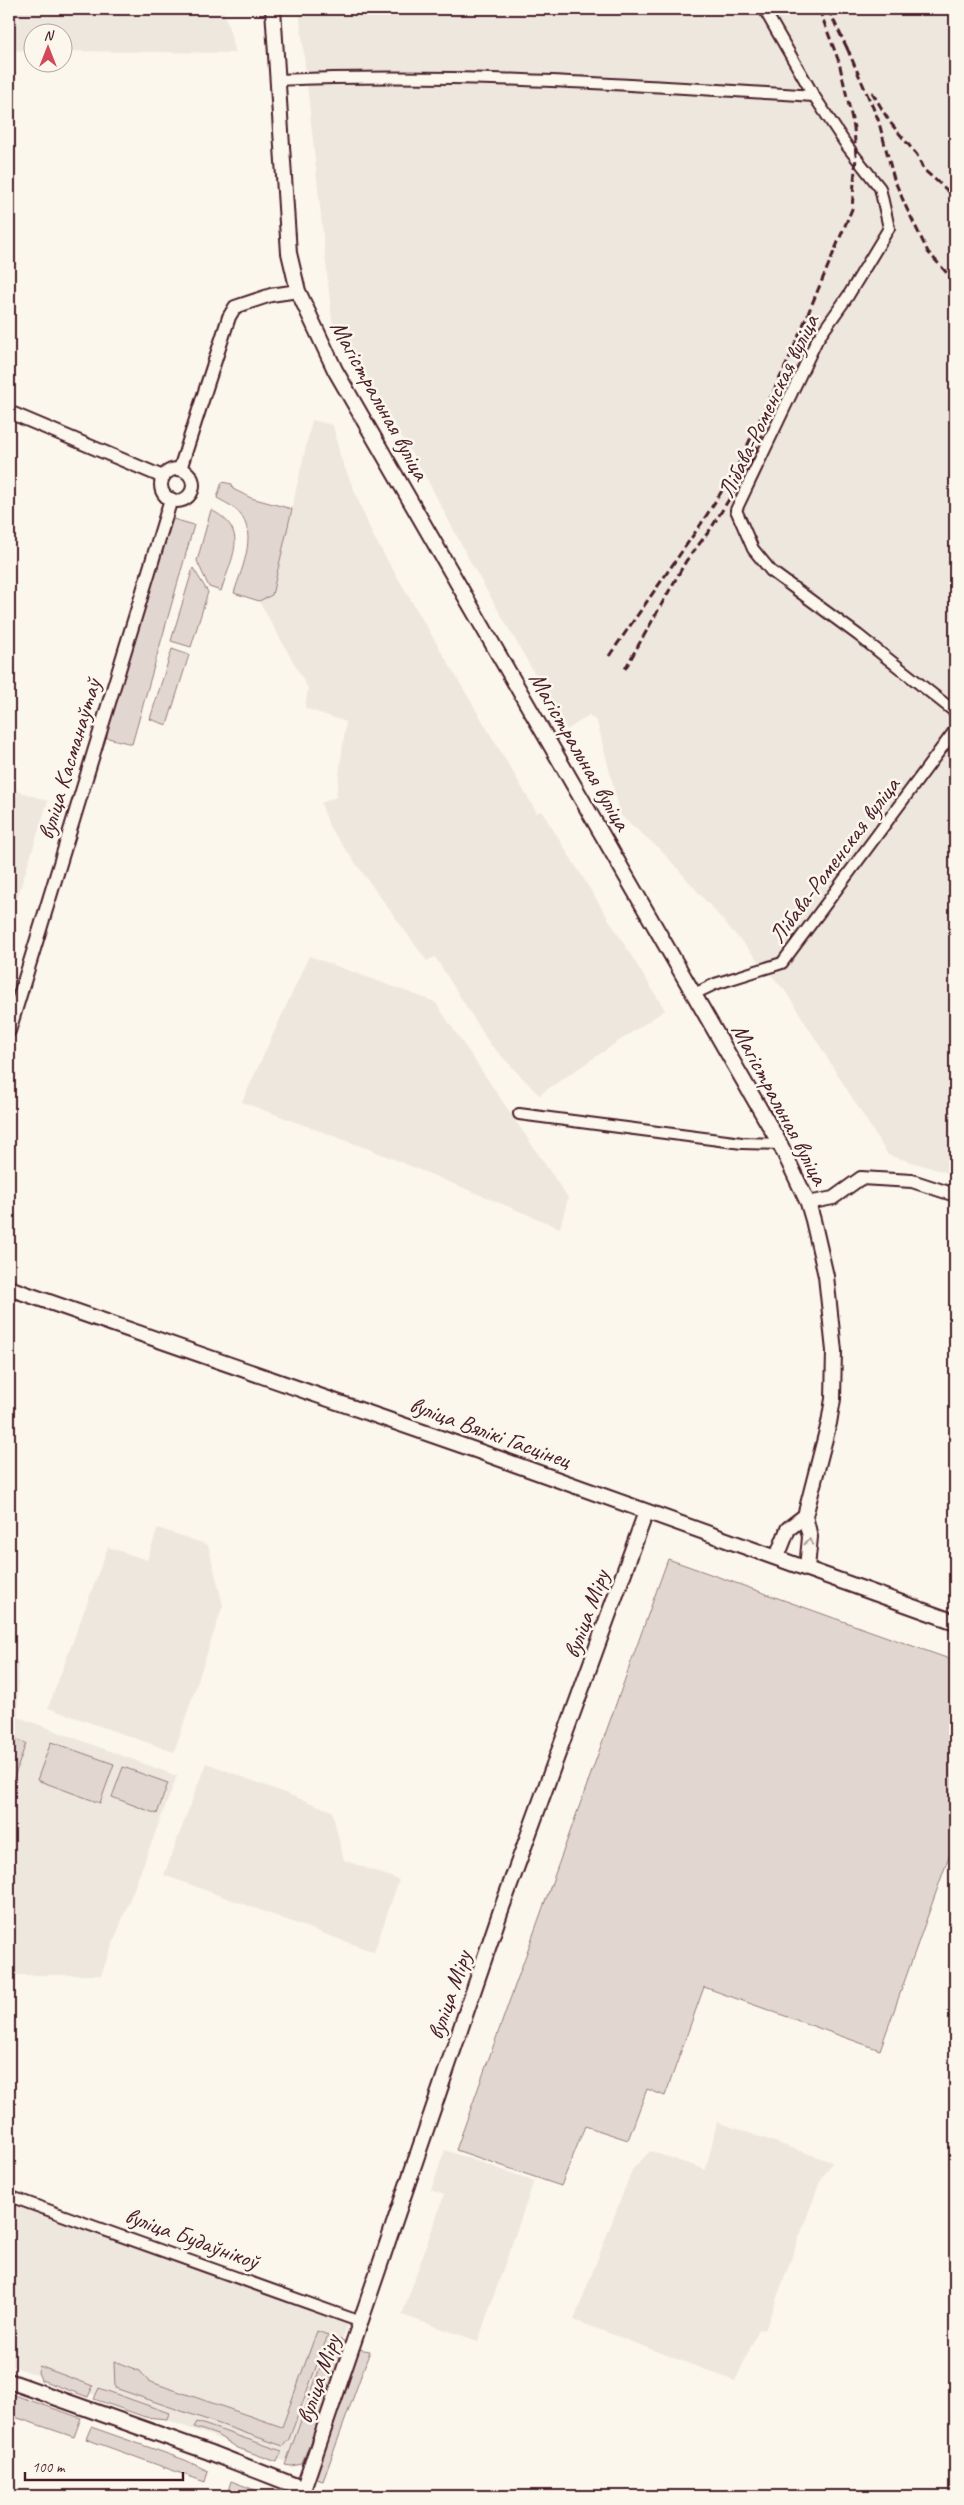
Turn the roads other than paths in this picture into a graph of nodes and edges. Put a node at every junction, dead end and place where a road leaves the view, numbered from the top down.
1 (273, 9) edge
2 (764, 9) edge
3 (277, 80) junction
4 (814, 96) junction
5 (298, 291) junction
6 (9, 412) edge
7 (180, 469) junction
8 (163, 477) junction
9 (171, 499) junction
10 (955, 712) edge
11 (955, 730) edge
12 (694, 994) junction
13 (9, 1031) edge
14 (519, 1114) dead end
15 (780, 1144) junction
16 (955, 1195) edge
17 (808, 1203) junction
18 (9, 1288) edge
19 (646, 1512) junction
20 (805, 1516) junction
21 (777, 1557) junction
22 (807, 1568) junction
23 (955, 1622) edge
24 (9, 2196) edge
25 (361, 2322) junction
26 (9, 2381) edge
27 (303, 2493) edge

1 - 3 main road, Магістральная вуліца
2 - 4 street, Лібава-Роменская вуліца
3 - 4 street
3 - 5 main road, Магістральная вуліца
4 - 10 street, Лібава-Роменская вуліца
5 - 7 street
5 - 12 main road, Магістральная вуліца
6 - 8 street
7 - 8 street
7 - 9 street
8 - 9 street
9 - 13 street, вуліца Касманаўтаў
11 - 12 street, Лібава-Роменская вуліца
12 - 15 main road, Магістральная вуліца
14 - 15 street
15 - 17 main road, Магістральная вуліца
16 - 17 street
17 - 20 main road, Магістральная вуліца
18 - 19 main road, вуліца Вялікі Гасцінец
19 - 21 main road, вуліца Вялікі Гасцінец
19 - 25 main road, вуліца Міру
20 - 21 main road
22 -> 20 main road
21 - 22 main road, вуліца Вялікі Гасцінец
22 - 23 main road, вуліца Вялікі Гасцінец
24 - 25 street, вуліца Будаўнікоў
25 - 27 main road, вуліца Міру
26 - 27 main road

